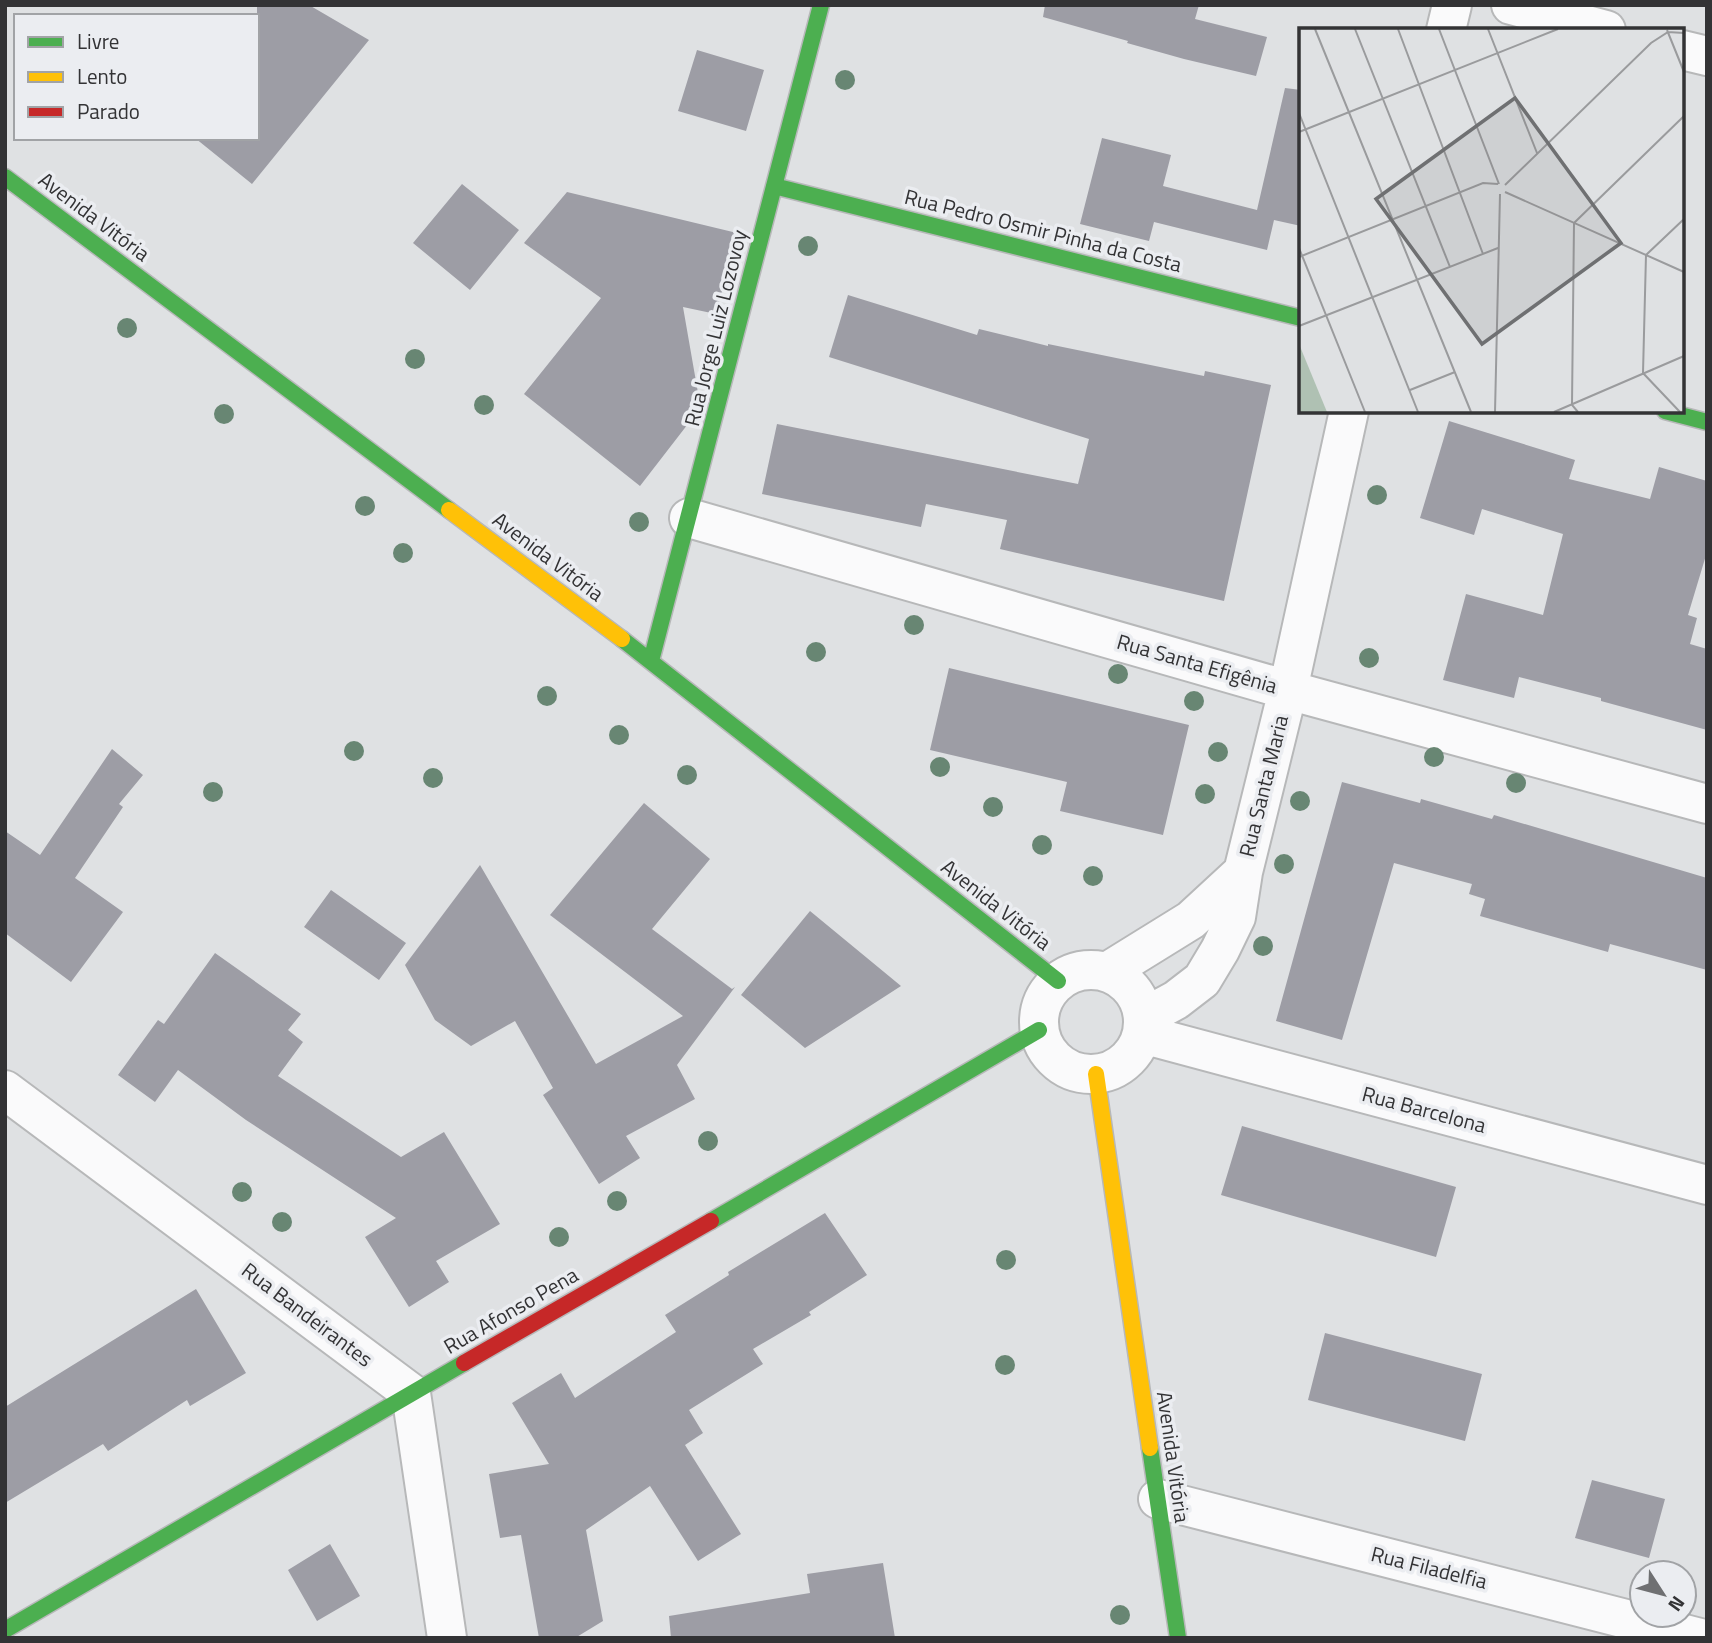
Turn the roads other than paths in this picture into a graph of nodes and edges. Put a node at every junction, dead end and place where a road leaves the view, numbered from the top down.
1 (821, 5) edge
2 (1452, 5) edge
3 (1511, 5) edge
4 (1446, 28) edge
5 (1597, 28) edge
6 (1684, 50) edge
7 (1707, 56) edge
8 (5, 177) edge
9 (774, 186) junction
10 (1299, 317) edge
11 (1349, 413) edge
12 (1673, 413) edge
13 (1707, 422) edge
14 (689, 518) junction
15 (651, 661) junction
16 (1288, 690) junction
17 (1707, 804) edge
18 (1243, 872) junction
19 (1107, 972) junction
20 (1059, 981) junction
21 (1142, 1026) junction
22 (1039, 1030) junction
23 (1096, 1074) junction
24 (5, 1090) edge
25 (1707, 1185) edge
26 (411, 1393) junction
27 (1158, 1499) junction
28 (5, 1630) edge
29 (447, 1638) edge
30 (1178, 1638) edge
31 (1700, 1638) edge

1 - 9 street, Rua Jorge Luiz Lozovoy
2 - 4 street
3 - 5 street
6 - 7 street
8 - 15 street, Avenida Vitória
9 - 10 street, Rua Pedro Osmir Pinha da Costa
9 - 14 street, Rua Jorge Luiz Lozovoy
11 - 16 street, Rua Santa Maria
12 - 13 street
14 - 15 street, Rua Jorge Luiz Lozovoy
14 - 16 street, Rua Santa Efigênia
15 - 20 street, Avenida Vitória
16 - 17 street, Rua Santa Efigênia
16 - 18 street, Rua Santa Maria
18 - 19 street, Rua Santa Maria
18 - 21 street
19 - 20 street
19 - 21 street
20 - 22 street
21 - 23 street
21 - 25 street, Rua Barcelona
22 - 23 street
22 - 26 street, Rua Afonso Pena
23 - 27 street, Avenida Vitória
24 - 26 street, Rua Bandeirantes
26 - 28 street, Rua Afonso Pena
26 - 29 street
27 - 30 street, Avenida Vitória
27 - 31 street, Rua Filadelfia

